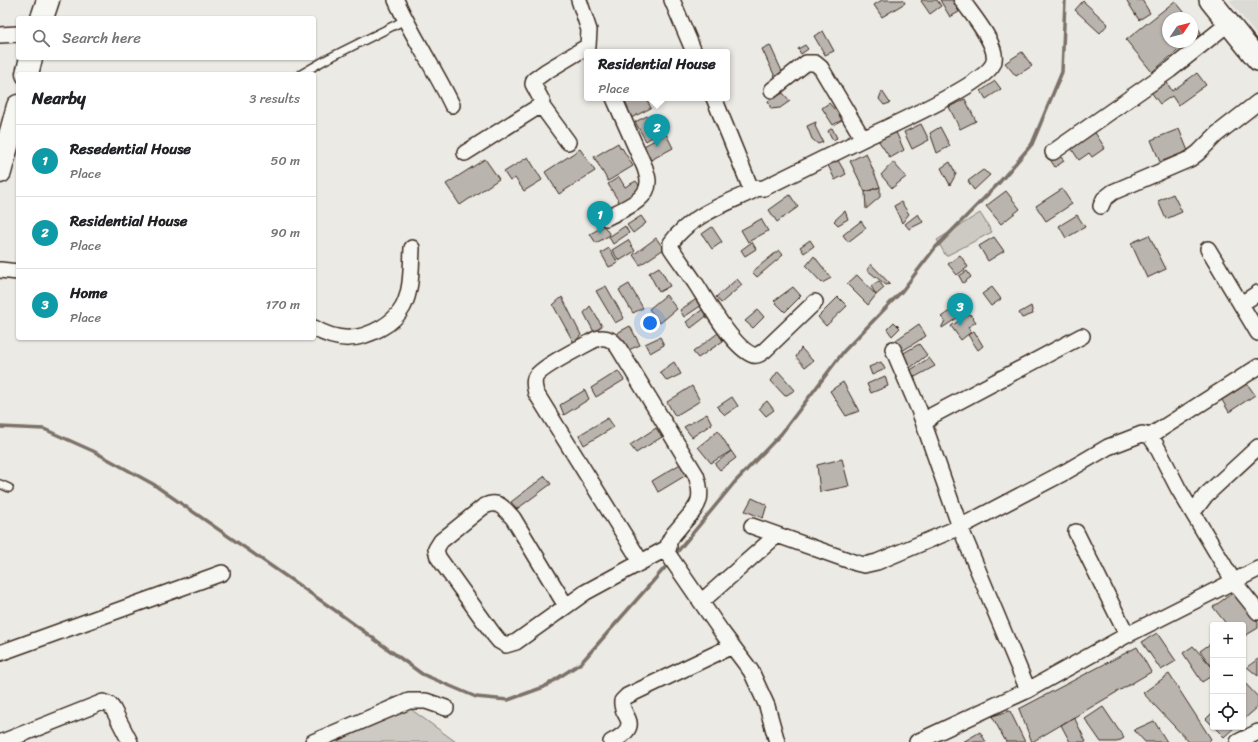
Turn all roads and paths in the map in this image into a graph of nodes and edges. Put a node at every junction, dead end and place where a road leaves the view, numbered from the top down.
1 (48, 0) edge
2 (396, 0) edge
3 (579, 0) edge
4 (672, 0) edge
5 (962, 0) edge
6 (1210, 0) edge
7 (43, 16) edge
8 (405, 20) junction
9 (1229, 23) junction
10 (16, 34) edge
11 (0, 35) edge
12 (591, 49) edge
13 (693, 49) edge
14 (584, 52) edge
15 (30, 60) edge
16 (1258, 60) edge
17 (28, 72) edge
18 (304, 72) edge
19 (772, 90) dead end
20 (615, 101) edge
21 (715, 101) edge
22 (1258, 102) edge
23 (452, 104) dead end
24 (541, 105) junction
25 (16, 111) edge
26 (864, 139) junction
27 (4, 142) edge
28 (568, 142) dead end
29 (1053, 152) dead end
30 (465, 154) dead end
31 (0, 172) edge
32 (757, 189) junction
33 (1102, 206) dead end
34 (606, 218) dead end
35 (412, 248) dead end
36 (1208, 249) dead end
37 (0, 270) edge
38 (16, 272) edge
39 (1258, 293) edge
40 (815, 302) dead end
41 (1241, 304) junction
42 (316, 329) edge
43 (1258, 333) edge
44 (1082, 336) dead end
45 (892, 349) dead end
46 (1258, 367) edge
47 (924, 425) junction
48 (1150, 436) junction
49 (1258, 447) edge
50 (0, 484) edge
51 (9, 488) dead end
52 (1193, 512) junction
53 (752, 526) dead end
54 (960, 527) junction
55 (1076, 532) dead end
56 (777, 535) junction
57 (668, 551) junction
58 (641, 562) junction
59 (1258, 570) edge
60 (222, 573) dead end
61 (1234, 582) junction
62 (701, 602) junction
63 (566, 606) junction
64 (1258, 612) edge
65 (1127, 635) junction
66 (732, 646) junction
67 (0, 653) edge
68 (1028, 690) junction
69 (446, 708) dead end
70 (1258, 732) edge
71 (2, 742) edge
72 (130, 742) edge
73 (313, 742) edge
74 (611, 742) edge
75 (777, 742) edge
76 (917, 742) edge
77 (1238, 742) edge

1 - 7 main road
2 - 8 street
3 - 12 street
4 - 13 street
5 - 26 street
6 - 9 street
8 - 18 lane
8 - 23 street
9 - 16 street
9 - 29 street
10 - 11 street
14 - 24 street
15 - 17 main road
19 - 26 street
20 - 34 street
21 - 32 street
22 - 33 street
24 - 28 street
24 - 30 street
25 - 27 main road
26 - 32 street
27 - 31 main road
32 - 40 street
35 - 42 street
36 - 41 street
37 - 38 street
39 - 41 street
41 - 43 street
44 - 47 street
45 - 47 street
46 - 48 street
47 - 54 street
48 - 52 street
48 - 54 street
49 - 52 street
50 - 51 lane
52 - 61 street
53 - 56 street
54 - 56 street
54 - 68 street
55 - 65 street
56 - 62 street
57 - 58 street
57 - 58 street
57 - 62 street
58 - 63 street
59 - 61 street
60 - 67 street
61 - 64 street
61 - 65 street
62 - 66 street
63 - 63 street
65 - 68 street
66 - 74 street
66 - 75 street
68 - 76 street
69 - 73 street
70 - 77 street
71 - 72 street

